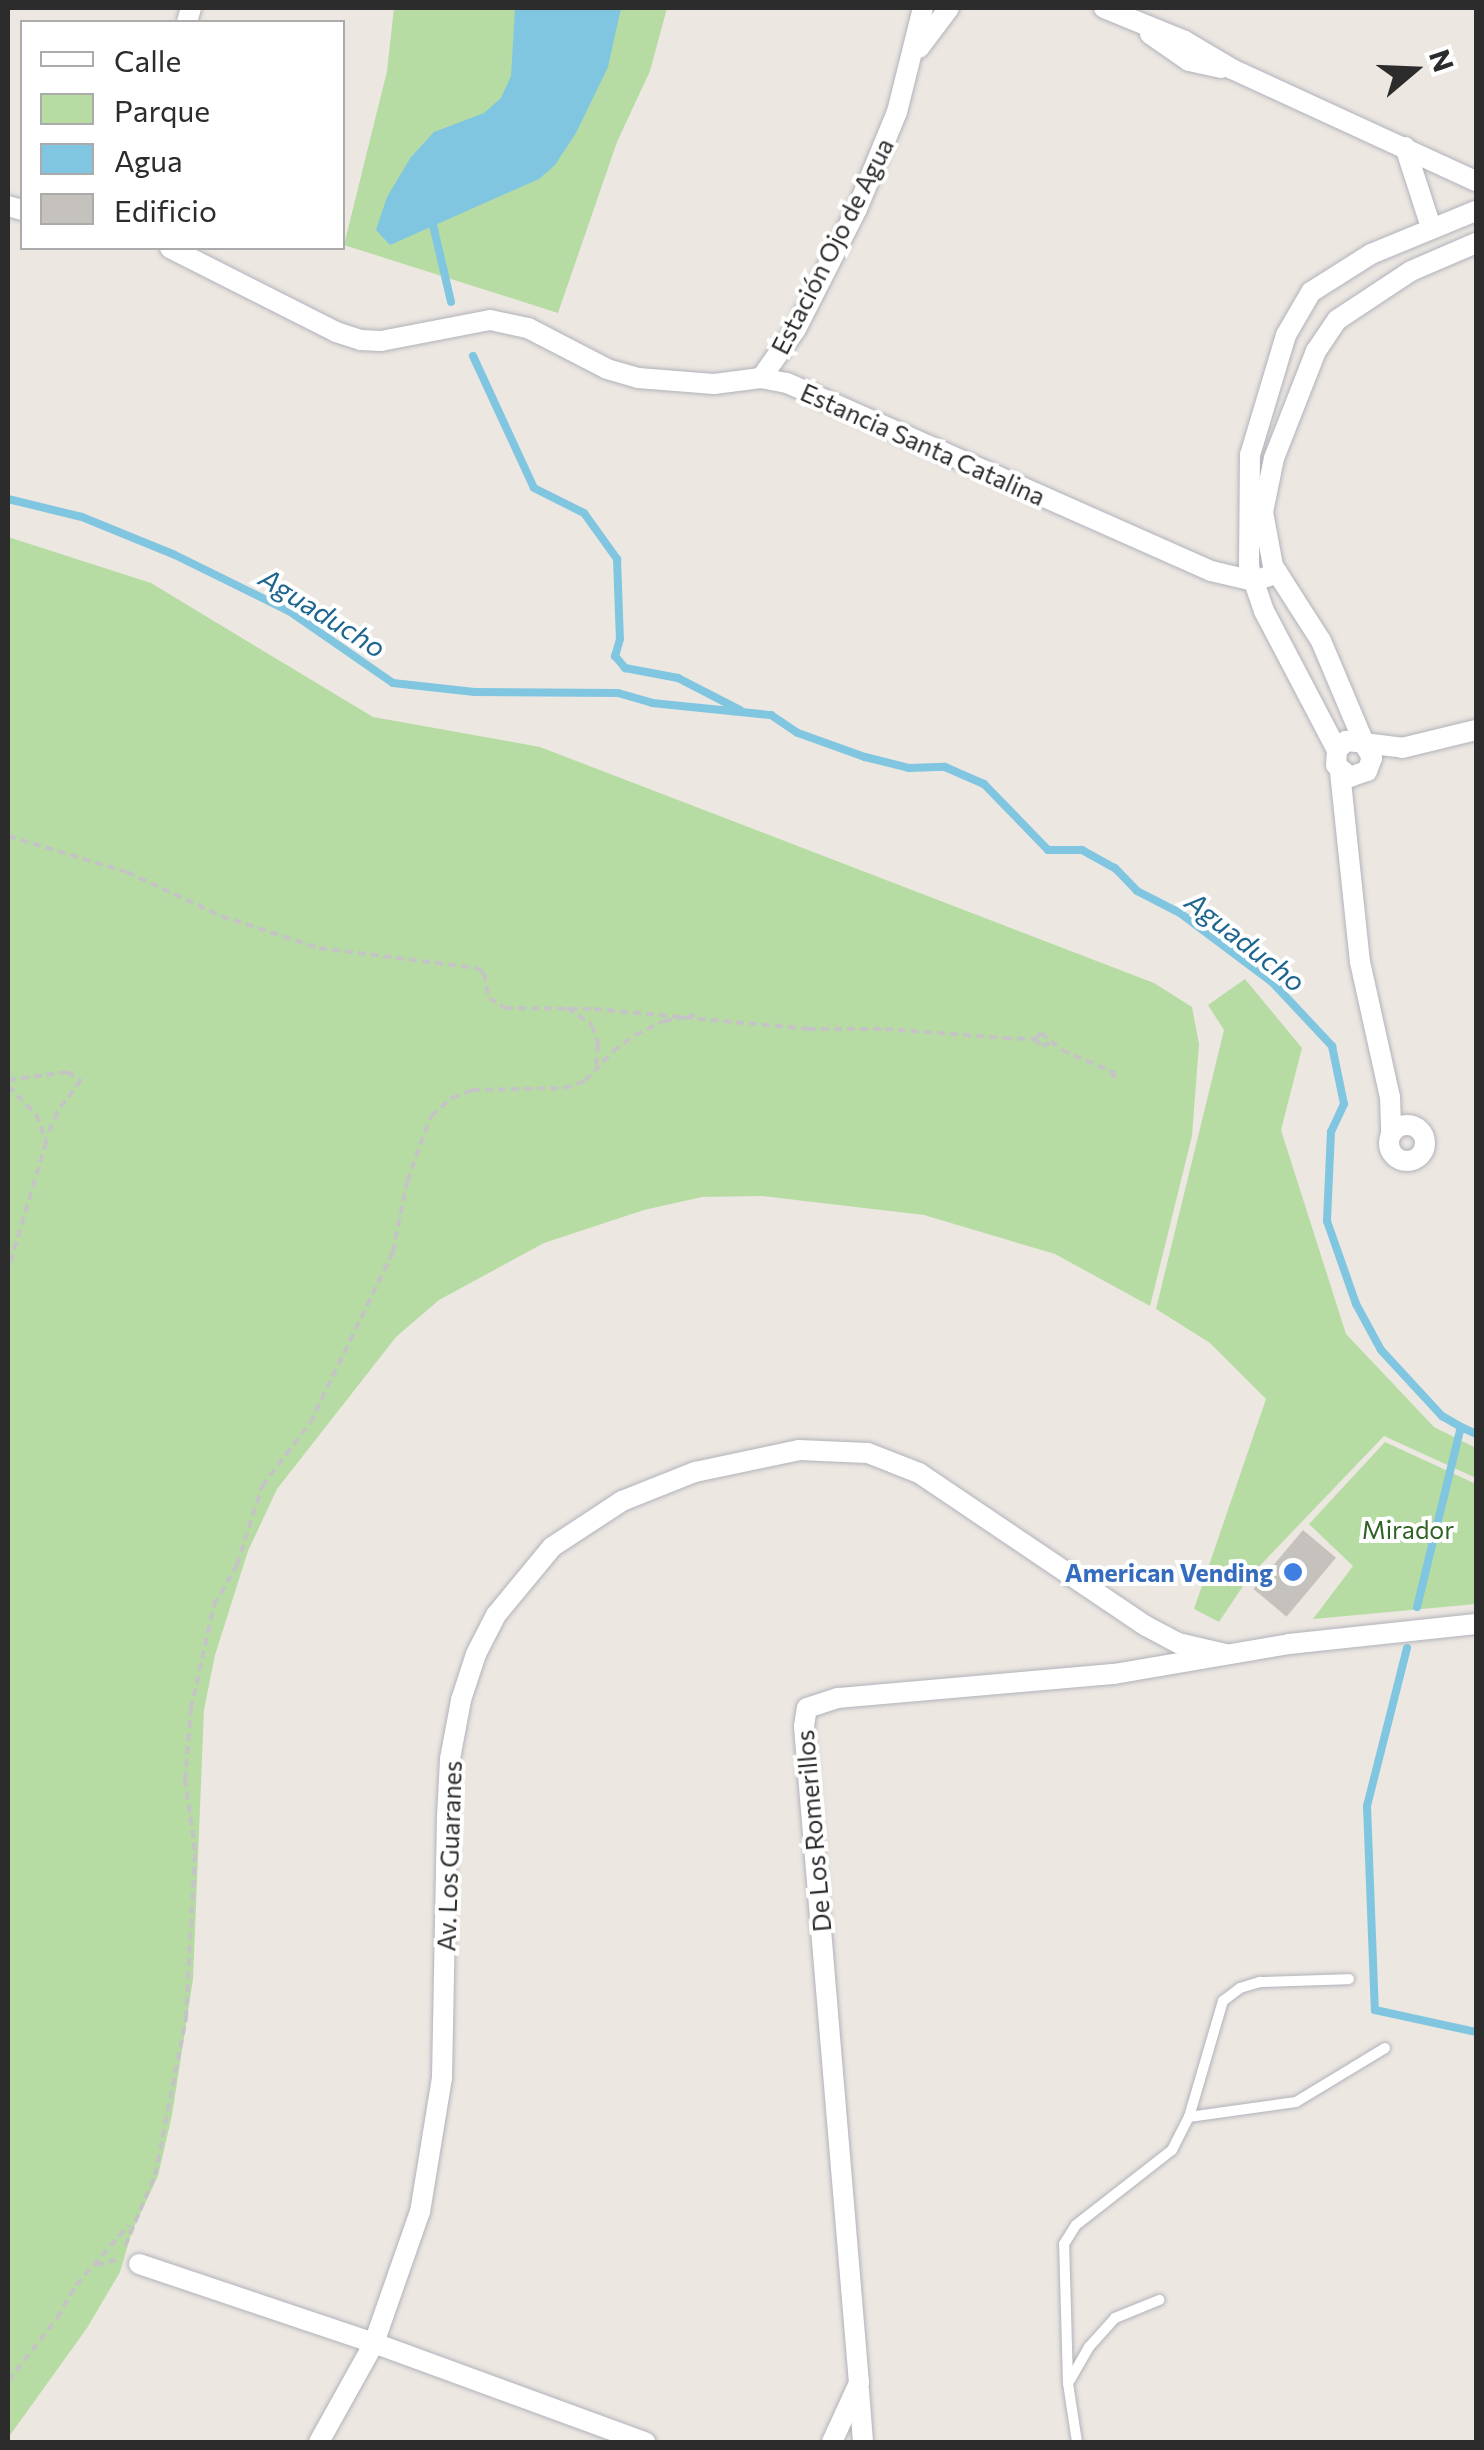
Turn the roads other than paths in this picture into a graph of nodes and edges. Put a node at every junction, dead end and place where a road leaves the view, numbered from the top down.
1 (922, 8) edge
2 (950, 8) edge
3 (1104, 8) edge
4 (915, 54) junction
5 (1404, 147) junction
6 (1476, 181) edge
7 (1476, 211) edge
8 (1431, 226) junction
9 (1476, 243) edge
10 (174, 250) edge
11 (761, 378) junction
12 (1278, 573) junction
13 (1254, 580) junction
14 (1476, 730) edge
15 (1359, 763) junction
16 (1390, 1097) junction
17 (1415, 1127) junction
18 (1391, 1134) junction
19 (1476, 1624) edge
20 (1226, 1654) junction
21 (1349, 1979) dead end
22 (1385, 2048) dead end
23 (1188, 2117) junction
24 (139, 2264) road end
25 (1159, 2300) dead end
26 (374, 2342) junction
27 (859, 2383) junction
28 (1068, 2383) junction
29 (319, 2442) edge
30 (645, 2442) edge
31 (832, 2442) edge
32 (863, 2442) edge
33 (1077, 2442) edge

1 - 4 street
2 - 4 street
3 - 5 street
4 - 11 street, Estación Ojo de Agua
5 - 6 street
5 - 8 street
7 - 8 street
8 - 13 street
9 - 12 street
10 - 11 street, Estancia Santa Catalina
11 - 13 street, Estancia Santa Catalina
12 - 13 street, Estancia Santa Catalina
12 - 15 street
13 - 15 street
14 - 15 street
15 - 16 street
16 - 17 street
16 - 18 street
17 - 18 street
17 - 18 street
19 - 20 street, De Los Romerillos
20 - 26 street, Av. Los Guaranes
20 - 27 street, De Los Romerillos
21 - 23 lane
22 - 23 lane
23 - 28 lane
24 - 26 street
25 - 28 lane
26 - 29 street, Av. Los Guaranes
26 - 30 street
27 - 31 street, De Los Romerillos
27 - 32 street
28 - 33 lane

